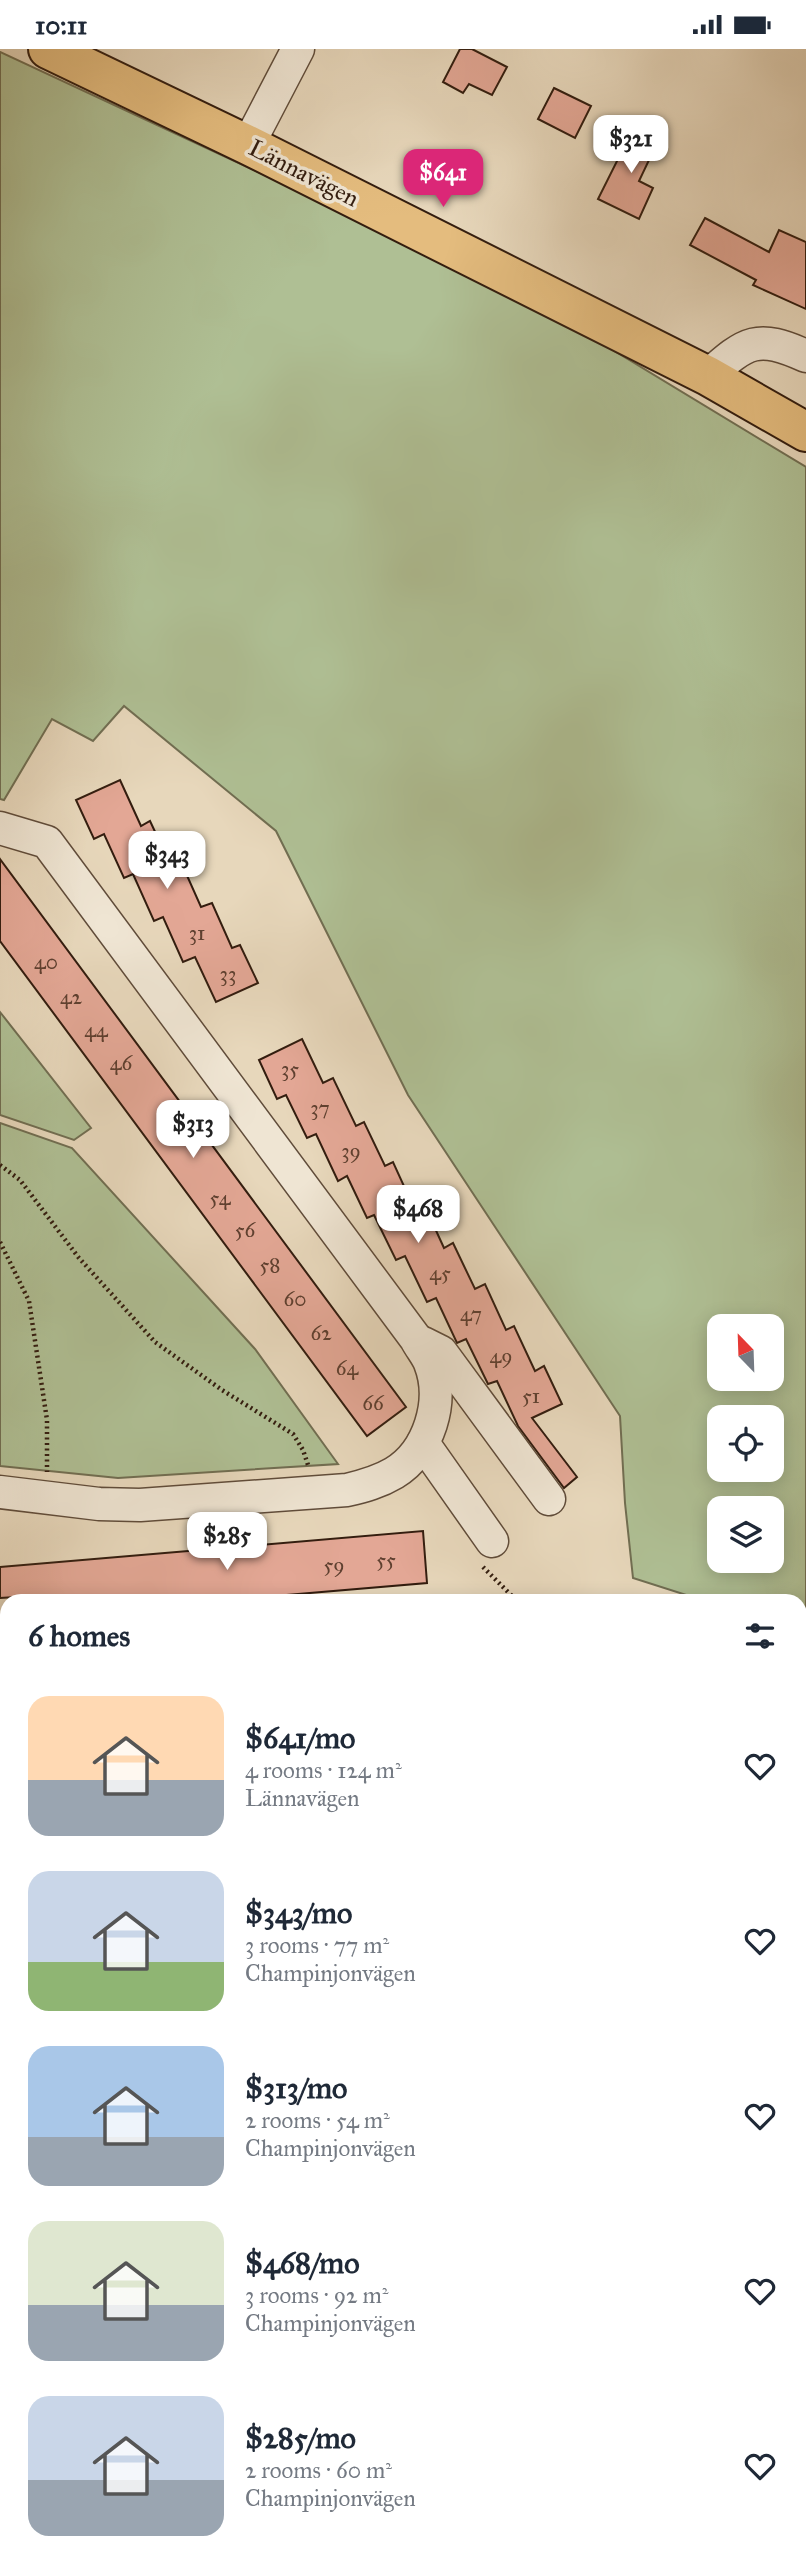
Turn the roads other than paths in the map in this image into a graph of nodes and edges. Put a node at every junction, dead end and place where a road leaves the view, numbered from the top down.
1 (48, 49) edge
2 (298, 49) edge
3 (248, 145) junction
4 (806, 356) edge
5 (708, 376) junction
6 (806, 432) edge
7 (0, 828) edge
8 (416, 1339) junction
9 (423, 1443) junction
10 (0, 1492) edge
11 (548, 1499) dead end
12 (492, 1541) dead end

1 - 3 main road, Lännavägen
2 - 3 street
3 - 5 main road, Lännavägen
4 - 5 street
5 - 6 main road, Lännavägen
7 - 8 street
8 - 9 street
8 - 11 street
9 - 10 street
9 - 12 street

